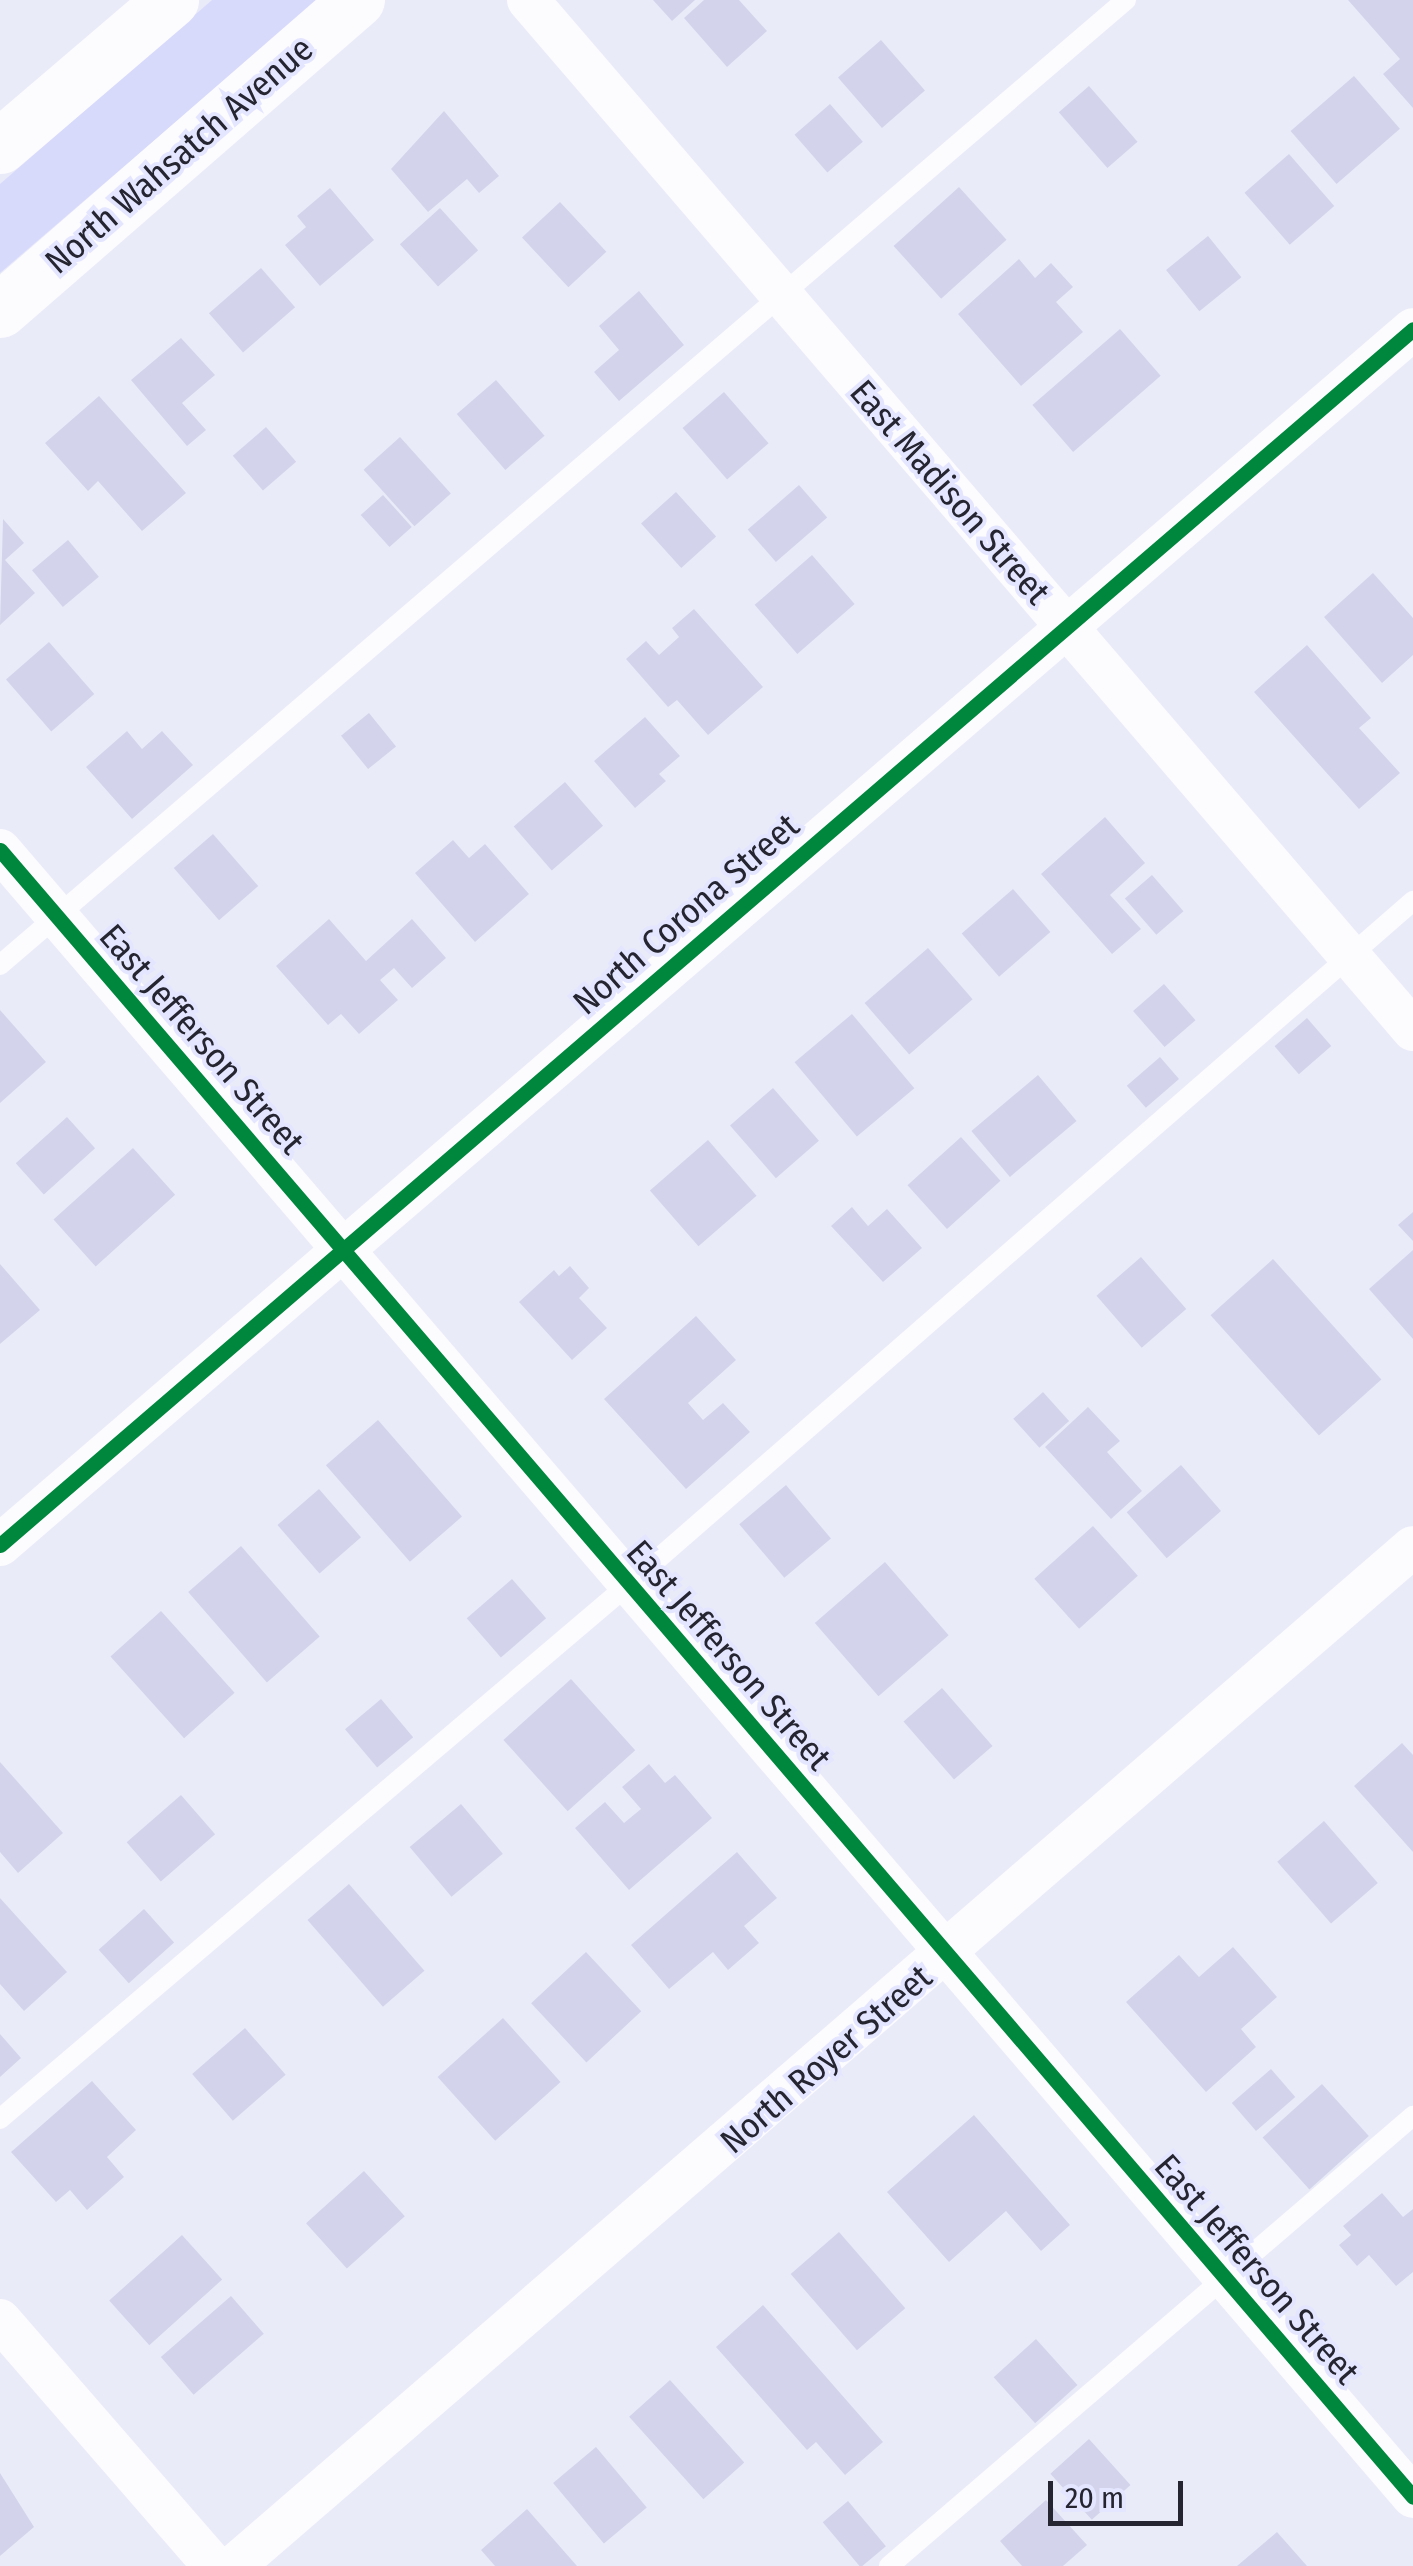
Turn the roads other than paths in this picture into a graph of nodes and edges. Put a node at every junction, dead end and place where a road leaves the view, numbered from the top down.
1 (170, 0) edge
2 (357, 0) edge
3 (528, 0) edge
4 (1126, 0) edge
5 (0, 146) edge
6 (781, 296) junction
7 (0, 310) edge
8 (1413, 329) edge
9 (1066, 627) junction
10 (0, 850) edge
11 (1413, 901) edge
12 (57, 917) junction
13 (1349, 956) junction
14 (0, 965) edge
15 (1413, 1030) edge
16 (342, 1249) junction
17 (0, 1545) edge
18 (1413, 1547) edge
19 (629, 1584) junction
20 (947, 1956) junction
21 (1413, 2116) edge
22 (0, 2119) edge
23 (1224, 2278) junction
24 (0, 2320) edge
25 (1413, 2497) edge
26 (214, 2566) edge
27 (234, 2566) edge
28 (889, 2566) edge

1 - 5 main road
2 - 7 main road, North Wahsatch Avenue
3 - 6 street, East Madison Street
4 - 6 lane
6 - 9 street, East Madison Street
6 - 12 lane
8 - 9 street, North Corona Street
9 - 13 street, East Madison Street
9 - 16 street, North Corona Street
10 - 12 street, East Jefferson Street
11 - 13 lane
12 - 14 lane
12 - 16 street, East Jefferson Street
13 - 15 street, East Madison Street
13 - 19 lane
16 - 17 street, North Corona Street
16 - 19 street, East Jefferson Street
18 - 20 street, North Royer Street
19 - 20 street, East Jefferson Street
19 - 22 lane
20 - 23 street, East Jefferson Street
20 - 27 street, North Royer Street
21 - 23 lane
23 - 25 street, East Jefferson Street
23 - 28 lane
24 - 26 street

